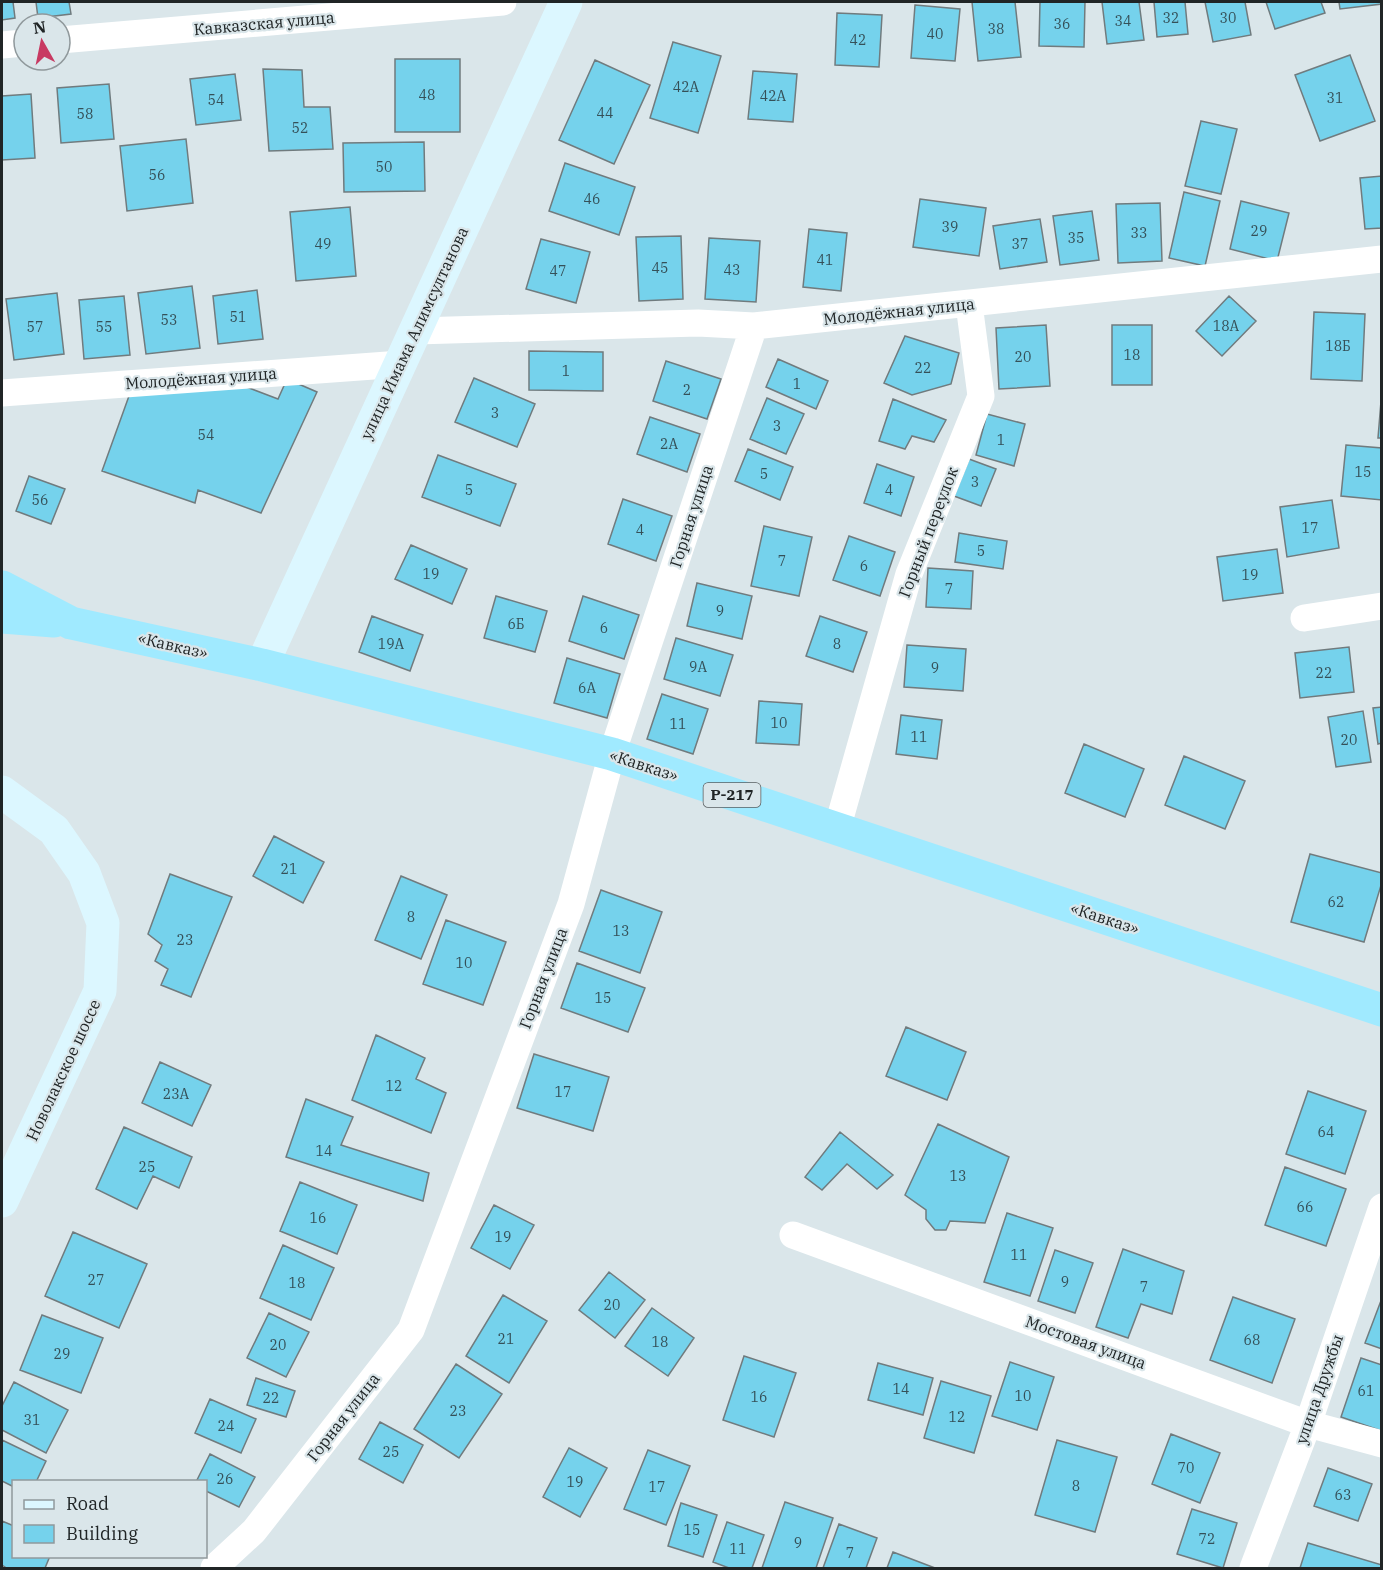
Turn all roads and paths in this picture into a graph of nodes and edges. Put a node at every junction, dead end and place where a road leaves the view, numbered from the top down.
1 (503, 2) edge
2 (566, 2) edge
3 (72, 39) edge
4 (1382, 259) edge
5 (969, 304) junction
6 (754, 326) junction
7 (416, 331) junction
8 (401, 364) junction
9 (2, 393) edge
10 (2, 587) edge
11 (1382, 606) edge
12 (2, 617) edge
13 (1304, 618) dead end
14 (71, 623) junction
15 (262, 665) junction
16 (612, 754) junction
17 (2, 792) edge
18 (837, 830) junction
19 (1382, 1010) edge
20 (2, 1201) edge
21 (1382, 1207) edge
22 (793, 1234) dead end
23 (1308, 1424) junction
24 (1382, 1444) edge
25 (214, 1569) edge
26 (1253, 1569) edge

1 - 3 street, Кавказская улица
2 - 7 main road, улица Имама Алимсултанова
4 - 5 street, Молодёжная улица
5 - 6 street, Молодёжная улица
5 - 18 street, Горный переулок
6 - 7 street, Молодёжная улица
6 - 16 street, Горная улица
7 - 8 main road, улица Имама Алимсултанова
8 - 9 street, Молодёжная улица
8 - 15 main road, улица Имама Алимсултанова
10 - 14 highway, «Кавказ» / Р-217
11 - 13 street
12 - 14 highway, Р-217
14 - 15 highway, «Кавказ» / Р-217
15 - 16 highway, «Кавказ» / Р-217
16 - 18 highway, «Кавказ» / Р-217
16 - 25 street, Горная улица
17 - 20 main road, Новолакское шоссе
18 - 19 highway, «Кавказ» / Р-217
21 - 23 street, улица Дружбы
22 - 23 street, Мостовая улица
23 - 24 street, Мостовая улица
23 - 26 street, улица Дружбы

